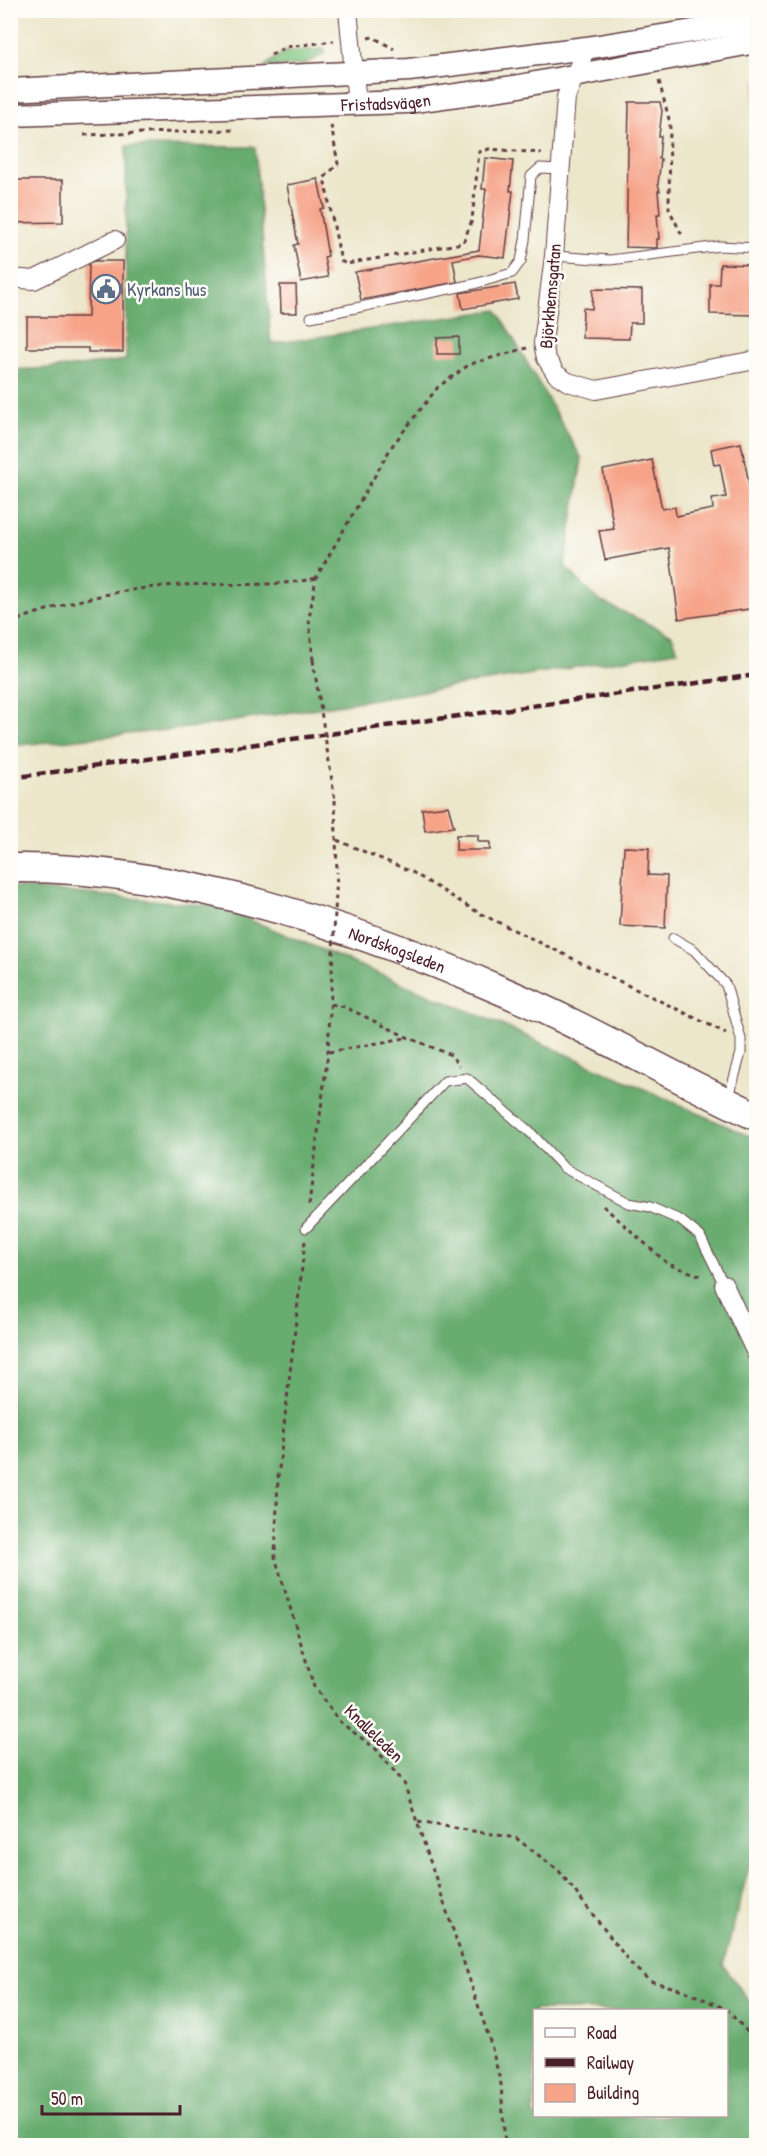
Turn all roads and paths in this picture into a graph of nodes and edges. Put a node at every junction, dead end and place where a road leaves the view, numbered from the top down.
1 (348, 10) edge
2 (756, 21) edge
3 (756, 42) edge
4 (586, 48) junction
5 (354, 72) junction
6 (575, 74) junction
7 (659, 81) dead end
8 (10, 90) edge
9 (357, 104) junction
10 (10, 115) edge
11 (331, 125) dead end
12 (562, 162) junction
13 (115, 240) dead end
14 (756, 248) edge
15 (692, 251) junction
16 (554, 255) junction
17 (10, 278) edge
18 (311, 317) dead end
19 (543, 344) junction
20 (756, 360) edge
21 (316, 578) junction
22 (10, 623) edge
23 (338, 840) junction
24 (10, 868) edge
25 (673, 938) dead end
26 (331, 1004) junction
27 (406, 1037) junction
28 (741, 1039) junction
29 (328, 1052) junction
30 (451, 1055) dead end
31 (728, 1102) junction
32 (756, 1116) edge
33 (306, 1228) junction
34 (724, 1285) joint
35 (756, 1353) edge
36 (418, 1822) junction
37 (726, 2009) edge
38 (728, 2011) edge
39 (756, 2042) edge
40 (505, 2145) edge

1 - 5 street
2 - 4 street, Fristadsvägen
3 - 6 street, Fristadsvägen
4 - 5 street, Fristadsvägen
4 - 6 street, Björkhemsgatan
5 - 8 street, Fristadsvägen
5 - 9 street
6 - 9 street, Fristadsvägen
6 - 12 street, Björkhemsgatan
7 - 15 path
9 - 10 street, Fristadsvägen
11 - 12 path
12 - 16 street, Björkhemsgatan
12 - 18 lane
13 - 17 street
14 - 15 lane
15 - 16 lane
16 - 19 street, Björkhemsgatan
19 - 20 street, Björkhemsgatan
19 - 21 path
21 - 22 path
21 - 23 path, Knalleleden, bridge
23 - 26 path, Knalleleden, bridge
23 - 28 path
24 - 31 main road, Nordskogsleden
25 - 28 lane
26 - 27 path
26 - 29 path, Knalleleden
27 - 29 path
27 - 30 path
28 - 31 lane
29 - 33 path, Knalleleden
31 - 32 main road, Nordskogsleden
33 - 34 lane
33 - 36 path, Knalleleden
34 - 35 street
36 - 37 path
36 - 40 path, Knalleleden
38 - 39 path

